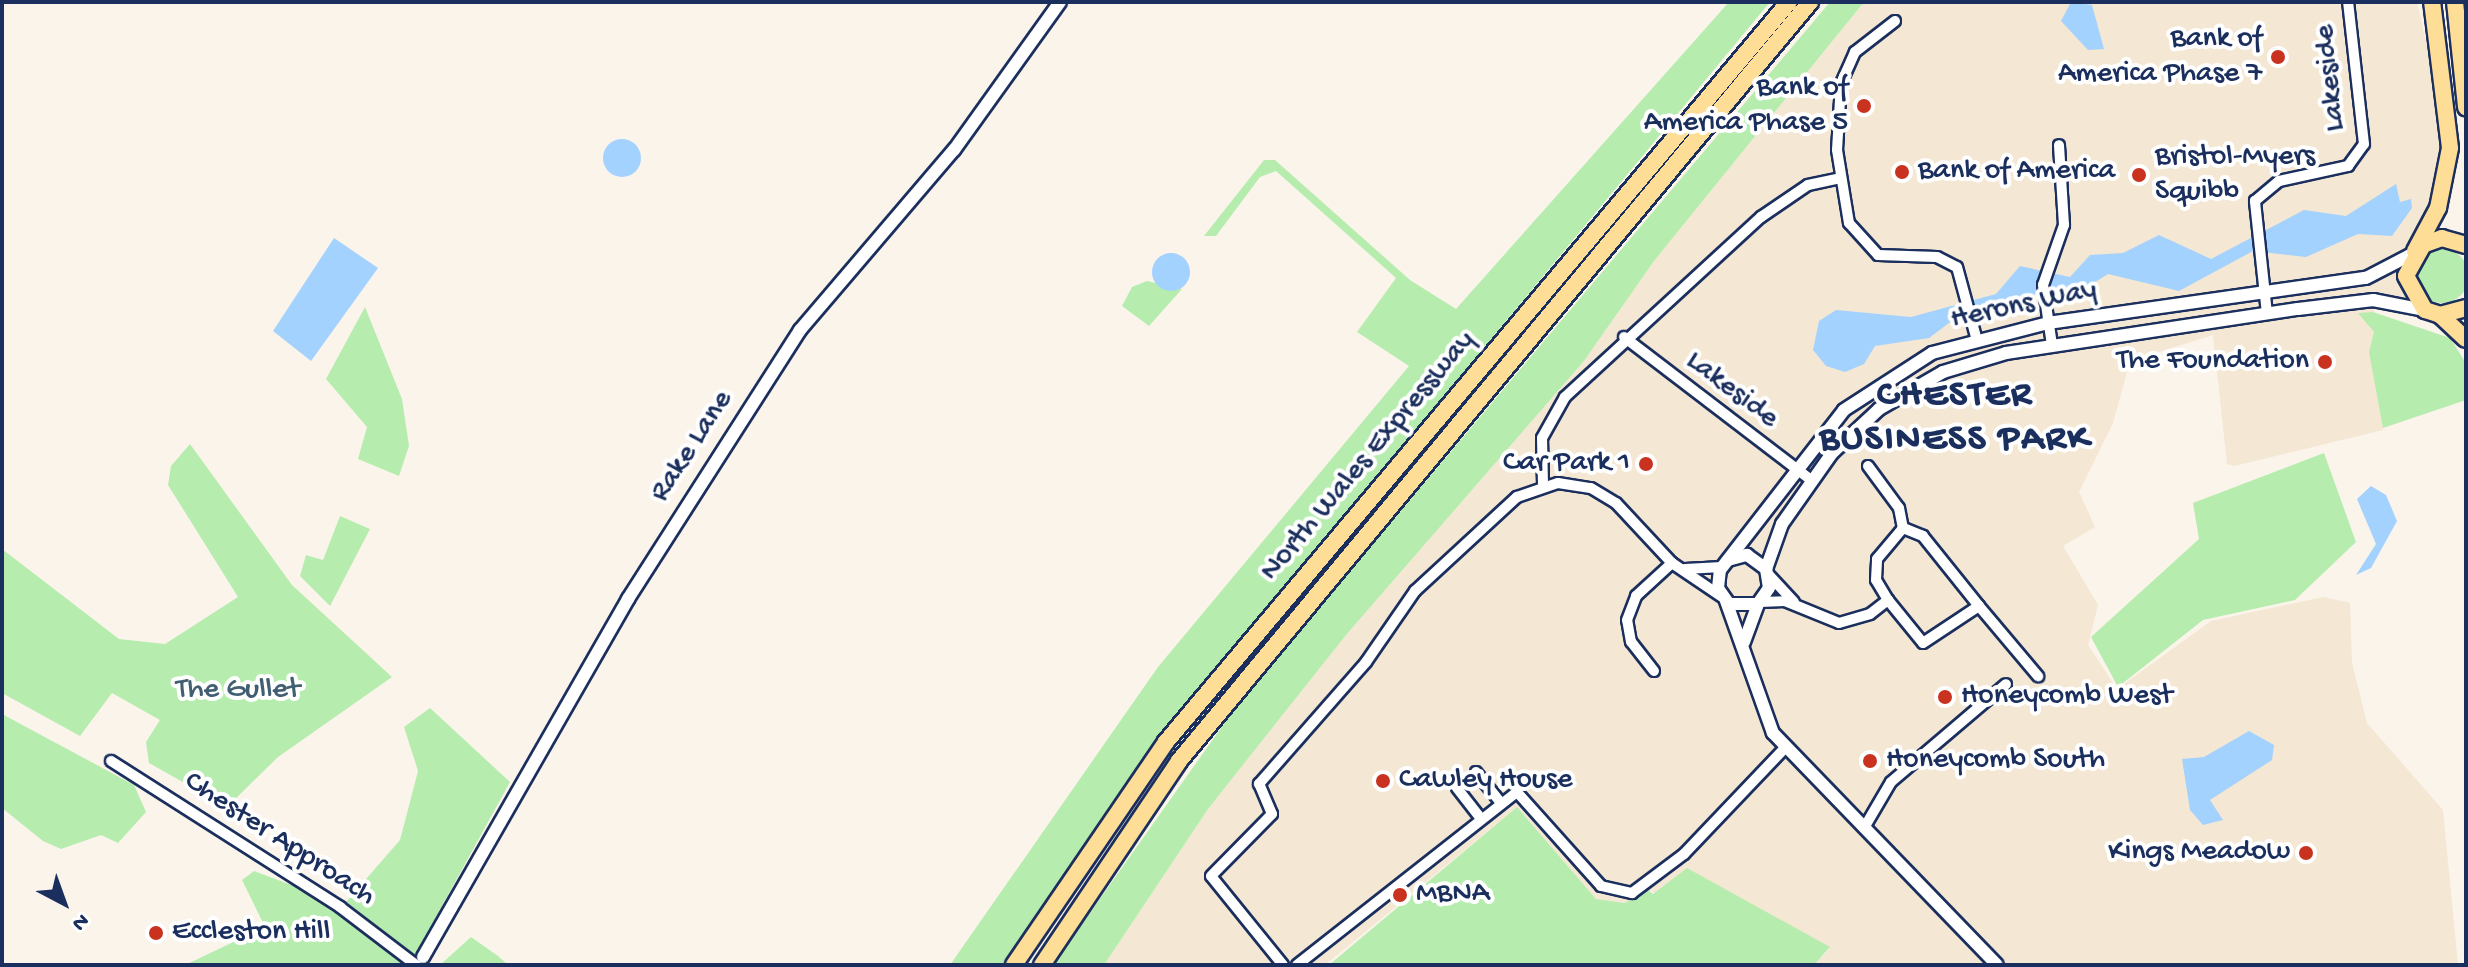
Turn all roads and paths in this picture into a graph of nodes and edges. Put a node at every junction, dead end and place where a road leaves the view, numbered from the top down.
1 (1060, 2) edge
2 (1782, 2) edge
3 (1789, 2) edge
4 (1811, 2) edge
5 (2348, 2) edge
6 (2432, 2) edge
7 (2455, 2) edge
8 (1895, 21) dead end
9 (2466, 107) edge
10 (1682, 129) junction
11 (2059, 145) dead end
12 (1840, 178) junction
13 (2466, 245) edge
14 (2414, 252) junction
15 (2264, 292) junction
16 (2466, 308) edge
17 (2432, 313) junction
18 (2267, 314) junction
19 (2048, 323) junction
20 (1624, 337) junction
21 (1976, 337) junction
22 (2466, 339) edge
23 (2052, 345) junction
24 (1868, 466) dead end
25 (1793, 469) junction
26 (1811, 480) junction
27 (1543, 485) junction
28 (1903, 528) junction
29 (1672, 563) junction
30 (1725, 564) junction
31 (1683, 569) junction
32 (1767, 571) junction
33 (1724, 599) junction
34 (1888, 600) junction
35 (1759, 603) junction
36 (1797, 604) junction
37 (1979, 606) junction
38 (1743, 645) junction
39 (1654, 671) dead end
40 (2038, 676) dead end
41 (2006, 684) dead end
42 (1786, 747) junction
43 (111, 761) dead end
44 (1476, 772) dead end
45 (1457, 788) dead end
46 (1500, 802) junction
47 (1480, 817) junction
48 (1864, 828) junction
49 (420, 961) edge
50 (1014, 965) edge
51 (1042, 965) edge
52 (1283, 965) edge
53 (1297, 965) edge
54 (1997, 965) edge

1 - 49 street, Rake Lane
2 - 10 highway
3 - 10 highway, North Wales Expressway
4 - 51 highway, North Wales Expressway
5 - 15 street, Lakeside
6 - 14 highway
7 - 9 highway
8 - 12 street
10 - 50 highway, North Wales Expressway
11 - 19 street
12 - 20 street
12 - 21 street
13 - 14 highway
14 - 15 street, Herons Way
14 - 17 highway
15 - 18 street, Lakeside
15 - 19 street, Herons Way
16 - 17 highway
17 - 18 street, Herons Way
17 - 22 highway
18 - 23 street, Herons Way
19 - 21 street, Herons Way
19 - 23 street
20 - 25 street, Lakeside
20 - 27 street
21 - 25 street, Herons Way
23 - 26 street, Herons Way
24 - 28 street
25 - 26 street, Lakeside
25 - 30 street, Herons Way
26 - 32 street, Herons Way
27 - 29 street
27 - 52 street
28 - 34 street
28 - 37 street
29 - 31 street
29 - 39 street
30 - 31 street
30 - 32 street
30 - 33 street
31 - 33 street
32 - 35 street
32 - 36 street
33 - 35 street
33 - 38 street
34 - 36 street
34 - 37 street
35 - 36 street
35 - 38 street
37 - 40 street
38 - 42 street
41 - 48 street
42 - 46 street
42 - 48 street
43 - 49 street, Chester Approach
44 - 46 street
45 - 47 street
46 - 47 street
47 - 53 street
48 - 54 street

